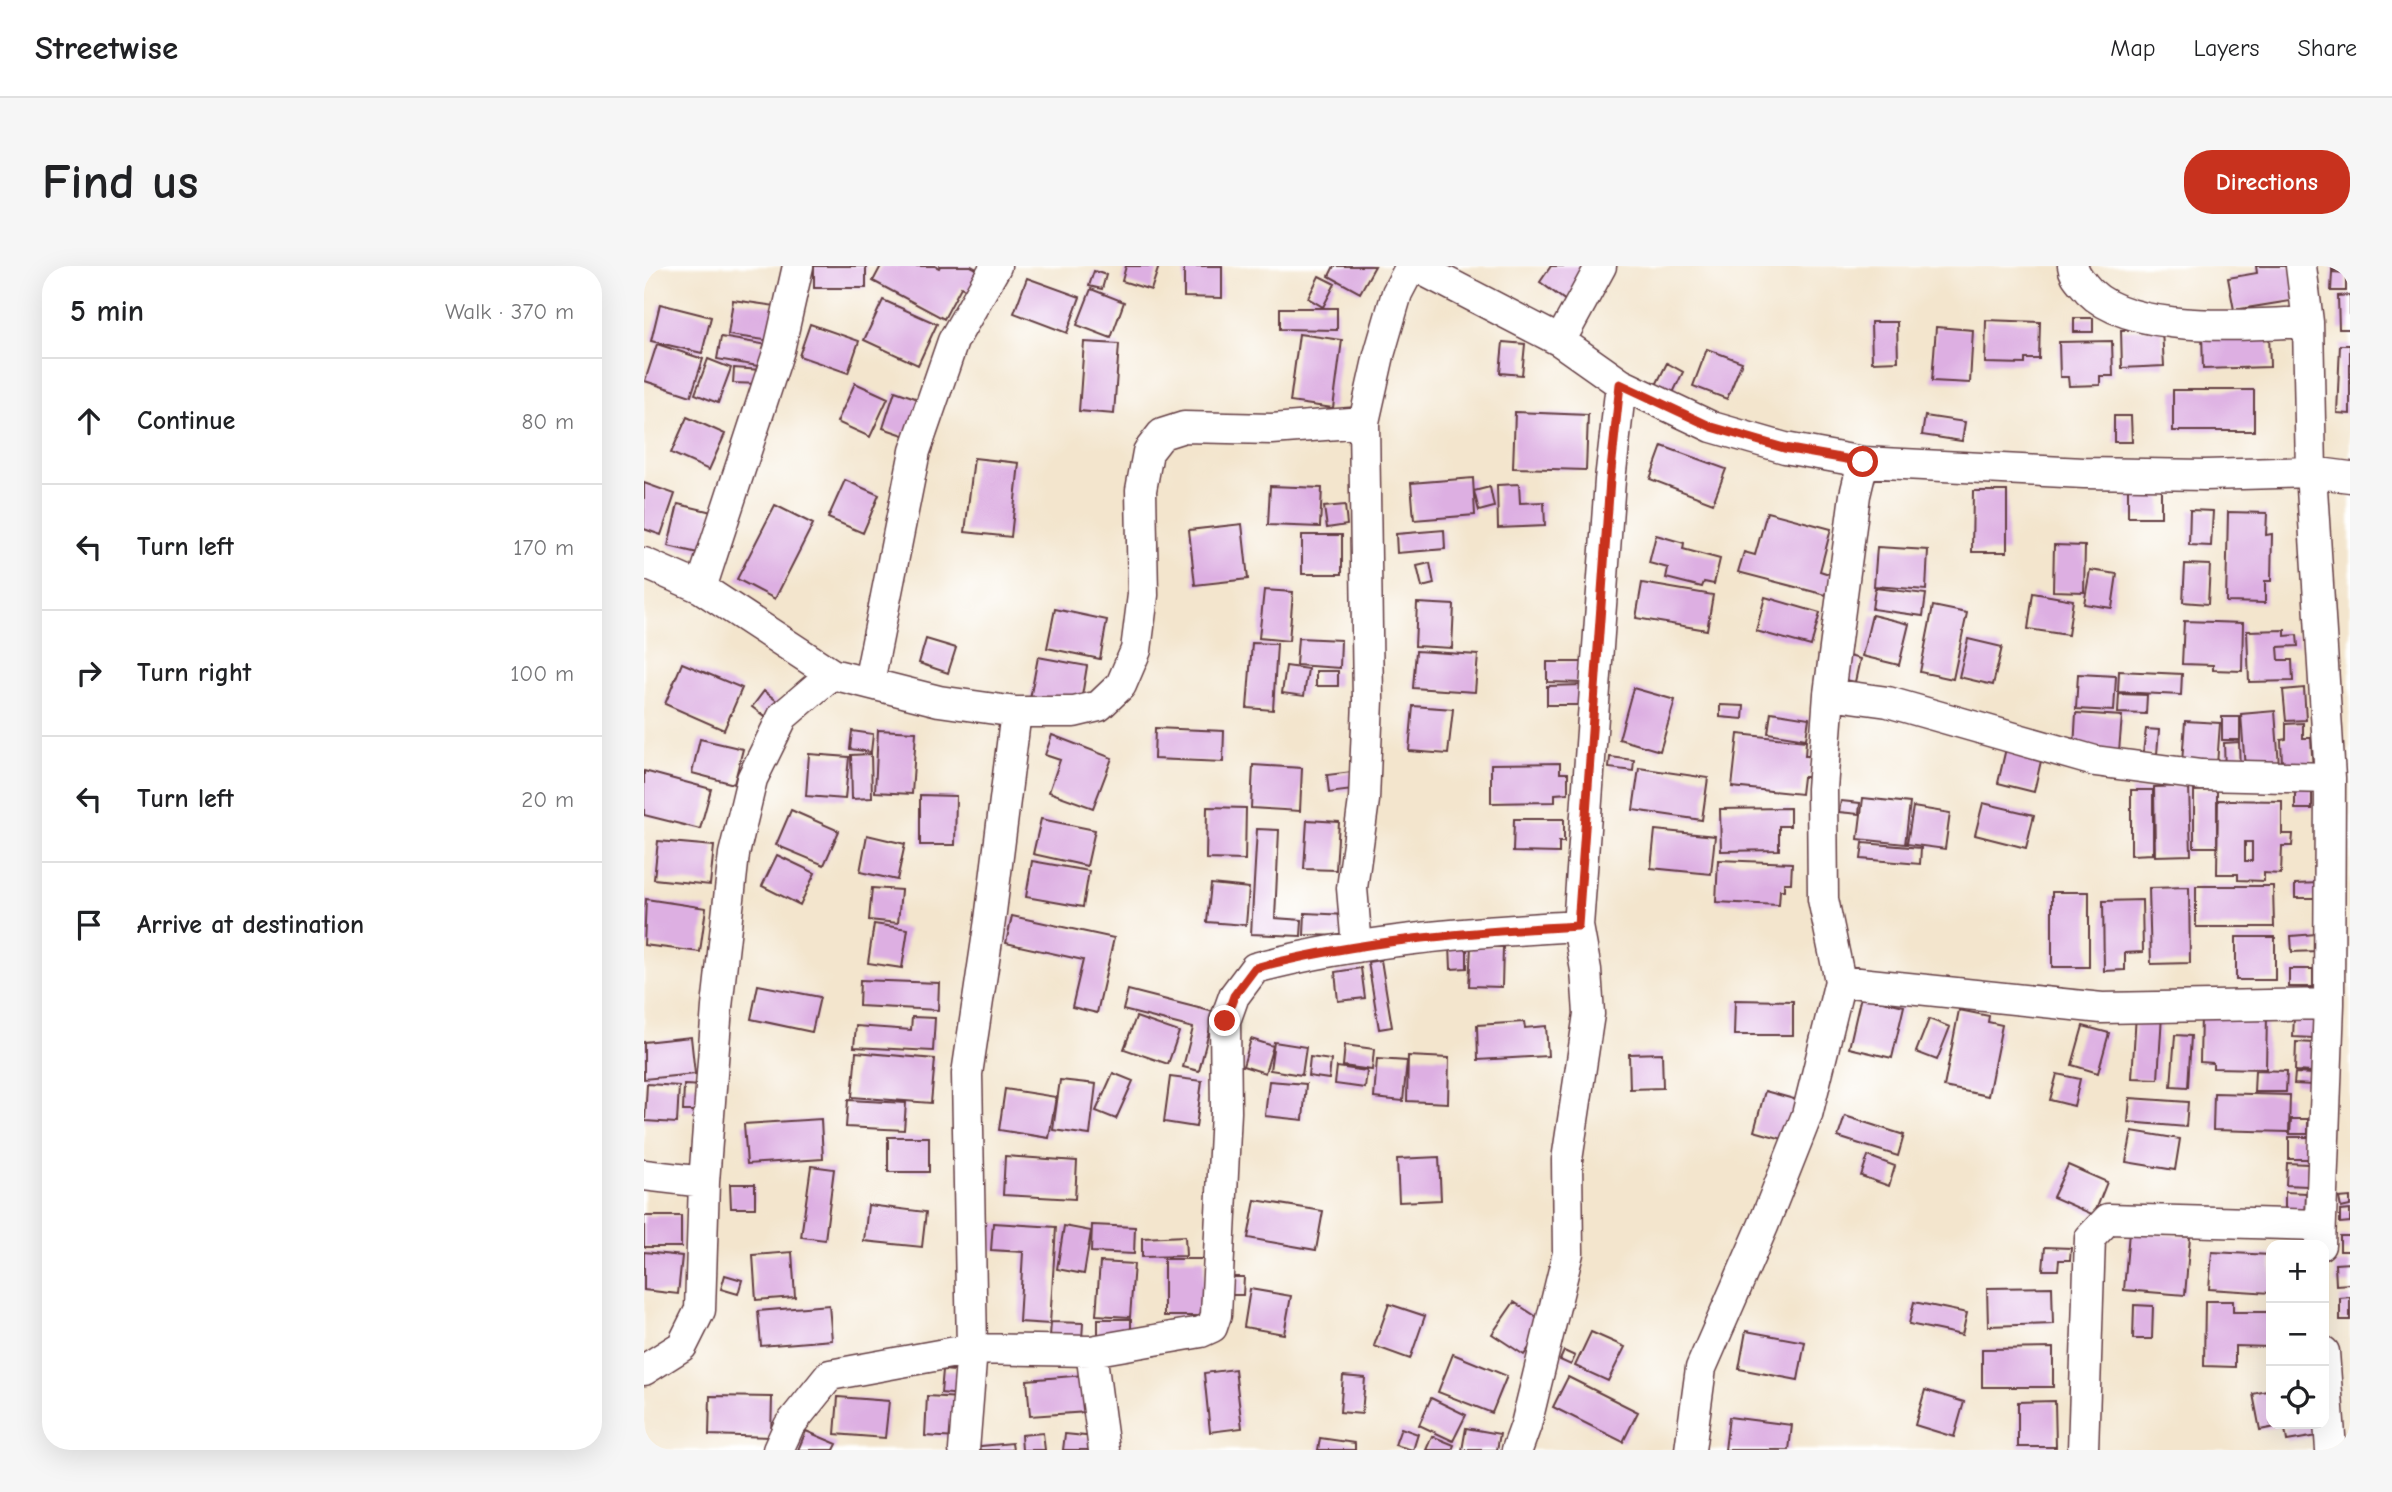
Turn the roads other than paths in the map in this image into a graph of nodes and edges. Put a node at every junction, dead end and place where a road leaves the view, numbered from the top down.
1 (798, 266) edge
2 (996, 266) edge
3 (1413, 266) edge
4 (1601, 266) edge
5 (2073, 266) edge
6 (2301, 266) edge
7 (2308, 322) junction
8 (1560, 341) junction
9 (1620, 384) junction
10 (1364, 422) junction
11 (1863, 462) junction
12 (2311, 472) junction
13 (2350, 477) edge
14 (644, 563) edge
15 (701, 588) junction
16 (832, 674) junction
17 (869, 682) junction
18 (1829, 694) junction
19 (1016, 712) junction
20 (2338, 732) edge
21 (2330, 778) junction
22 (1578, 926) junction
23 (1357, 947) junction
24 (1840, 981) junction
25 (2329, 1004) junction
26 (644, 1175) edge
27 (704, 1182) junction
28 (2320, 1235) edge
29 (972, 1349) junction
30 (1091, 1351) junction
31 (2325, 1366) edge
32 (644, 1370) edge
33 (778, 1450) edge
34 (964, 1450) edge
35 (1104, 1450) edge
36 (1517, 1450) edge
37 (1690, 1450) edge
38 (2083, 1450) edge
39 (2331, 1450) edge

1 - 15 street
2 - 17 street
3 - 8 street
3 - 10 street
4 - 8 street
5 - 7 street
6 - 7 street
7 - 12 street
8 - 9 street
9 - 11 street
9 - 22 street
10 - 19 street
10 - 23 street
11 - 12 street
11 - 18 street
12 - 13 street
12 - 20 street
14 - 15 street
15 - 16 street
16 - 17 street
16 - 27 street
17 - 19 street
18 - 21 street
18 - 24 street
19 - 29 street
20 - 21 street
21 - 25 street
22 - 23 street
22 - 36 street
23 - 30 street
24 - 25 street
24 - 37 street
25 - 28 street
26 - 27 street
27 - 32 street
28 - 38 street
29 - 30 street
29 - 33 street
29 - 34 street
30 - 35 street
31 - 39 street

